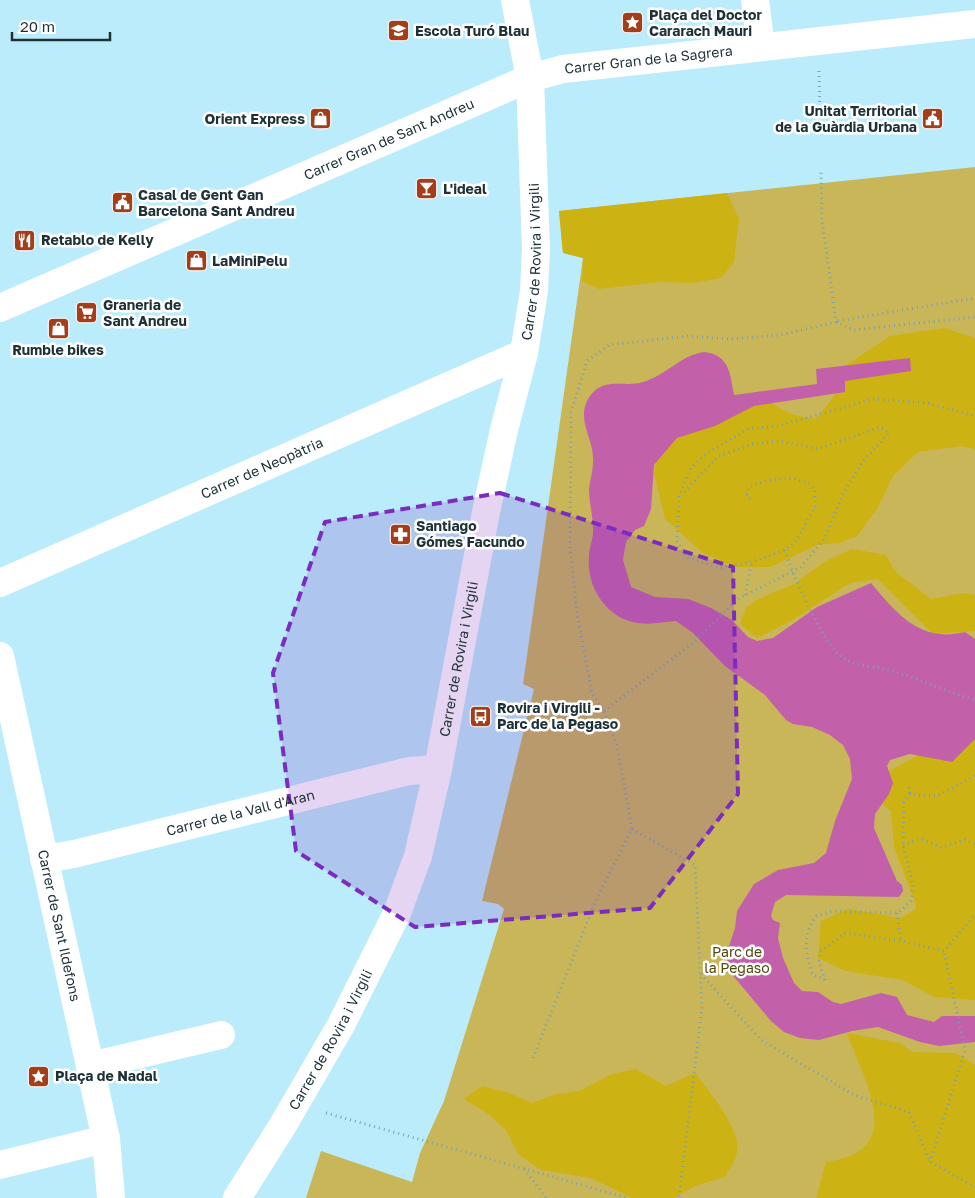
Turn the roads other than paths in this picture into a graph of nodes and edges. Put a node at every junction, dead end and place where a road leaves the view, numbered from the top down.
1 (516, 0) edge
2 (755, 0) edge
3 (975, 24) edge
4 (761, 47) junction
5 (530, 78) junction
6 (0, 308) edge
7 (524, 353) junction
8 (0, 583) edge
9 (0, 656) edge
10 (438, 769) junction
11 (44, 859) junction
12 (221, 1035) dead end
13 (90, 1066) junction
14 (106, 1139) junction
15 (0, 1165) edge
16 (111, 1198) edge
17 (236, 1198) edge

1 - 5 street, Carrer de Rovira i Virgili
2 - 4 street
3 - 4 street, Carrer Gran de la Sagrera
4 - 5 street, Carrer Gran de la Sagrera
5 - 6 street, Carrer Gran de Sant Andreu
5 - 7 street, Carrer de Rovira i Virgili
7 - 8 street, Carrer de Neopàtria
7 - 10 street, Carrer de Rovira i Virgili
9 - 11 street, Carrer de Sant Ildefons
10 - 11 street, Carrer de la Vall d'Aran
10 - 17 street, Carrer de Rovira i Virgili
11 - 13 street, Carrer de Sant Ildefons
12 - 13 street
13 - 14 street, Carrer de Sant Ildefons
14 - 15 street
14 - 16 street, Carrer de Sant Ildefons

